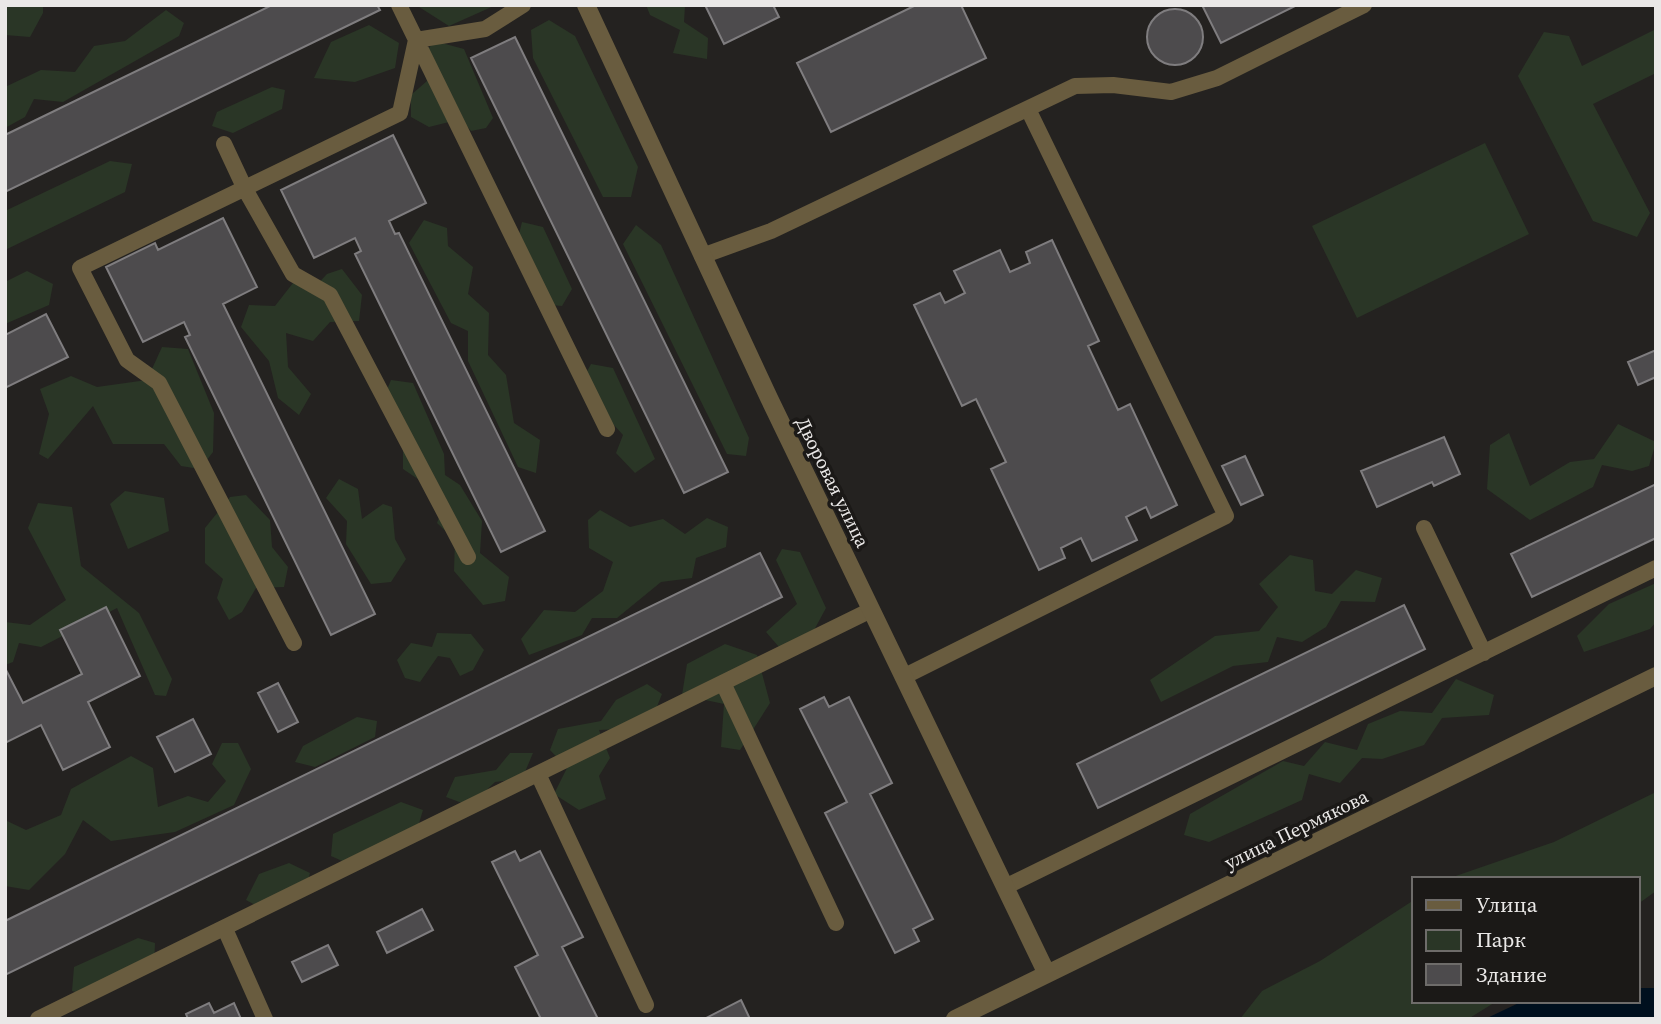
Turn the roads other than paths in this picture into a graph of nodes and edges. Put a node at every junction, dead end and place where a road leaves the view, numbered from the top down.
1 (399, 5) edge
2 (523, 5) edge
3 (586, 5) edge
4 (1364, 5) edge
5 (416, 40) junction
6 (1028, 109) junction
7 (224, 144) dead end
8 (245, 189) junction
9 (702, 256) junction
10 (607, 429) dead end
11 (1424, 528) dead end
12 (468, 557) dead end
13 (1656, 568) edge
14 (871, 610) junction
15 (294, 643) dead end
16 (1484, 653) junction
17 (1656, 676) edge
18 (903, 677) junction
19 (723, 683) junction
20 (538, 774) junction
21 (1005, 887) junction
22 (836, 923) dead end
23 (225, 929) junction
24 (1047, 974) junction
25 (646, 1005) dead end
26 (38, 1019) edge
27 (265, 1019) edge
28 (955, 1019) edge

1 - 5 lane
2 - 5 lane
3 - 9 street, Дворовая улица
4 - 6 lane
5 - 8 lane
5 - 10 lane
6 - 9 lane
6 - 18 lane
7 - 8 lane
8 - 12 lane
8 - 15 lane
9 - 14 street, Дворовая улица
11 - 16 lane
13 - 16 lane
14 - 18 street, Дворовая улица
14 - 19 lane
16 - 21 lane
17 - 24 street, улица Пермякова
18 - 21 street, Дворовая улица
19 - 20 lane
19 - 22 lane
20 - 23 lane
20 - 25 lane
21 - 24 street, Дворовая улица
23 - 26 lane
23 - 27 lane
24 - 28 street, улица Пермякова

